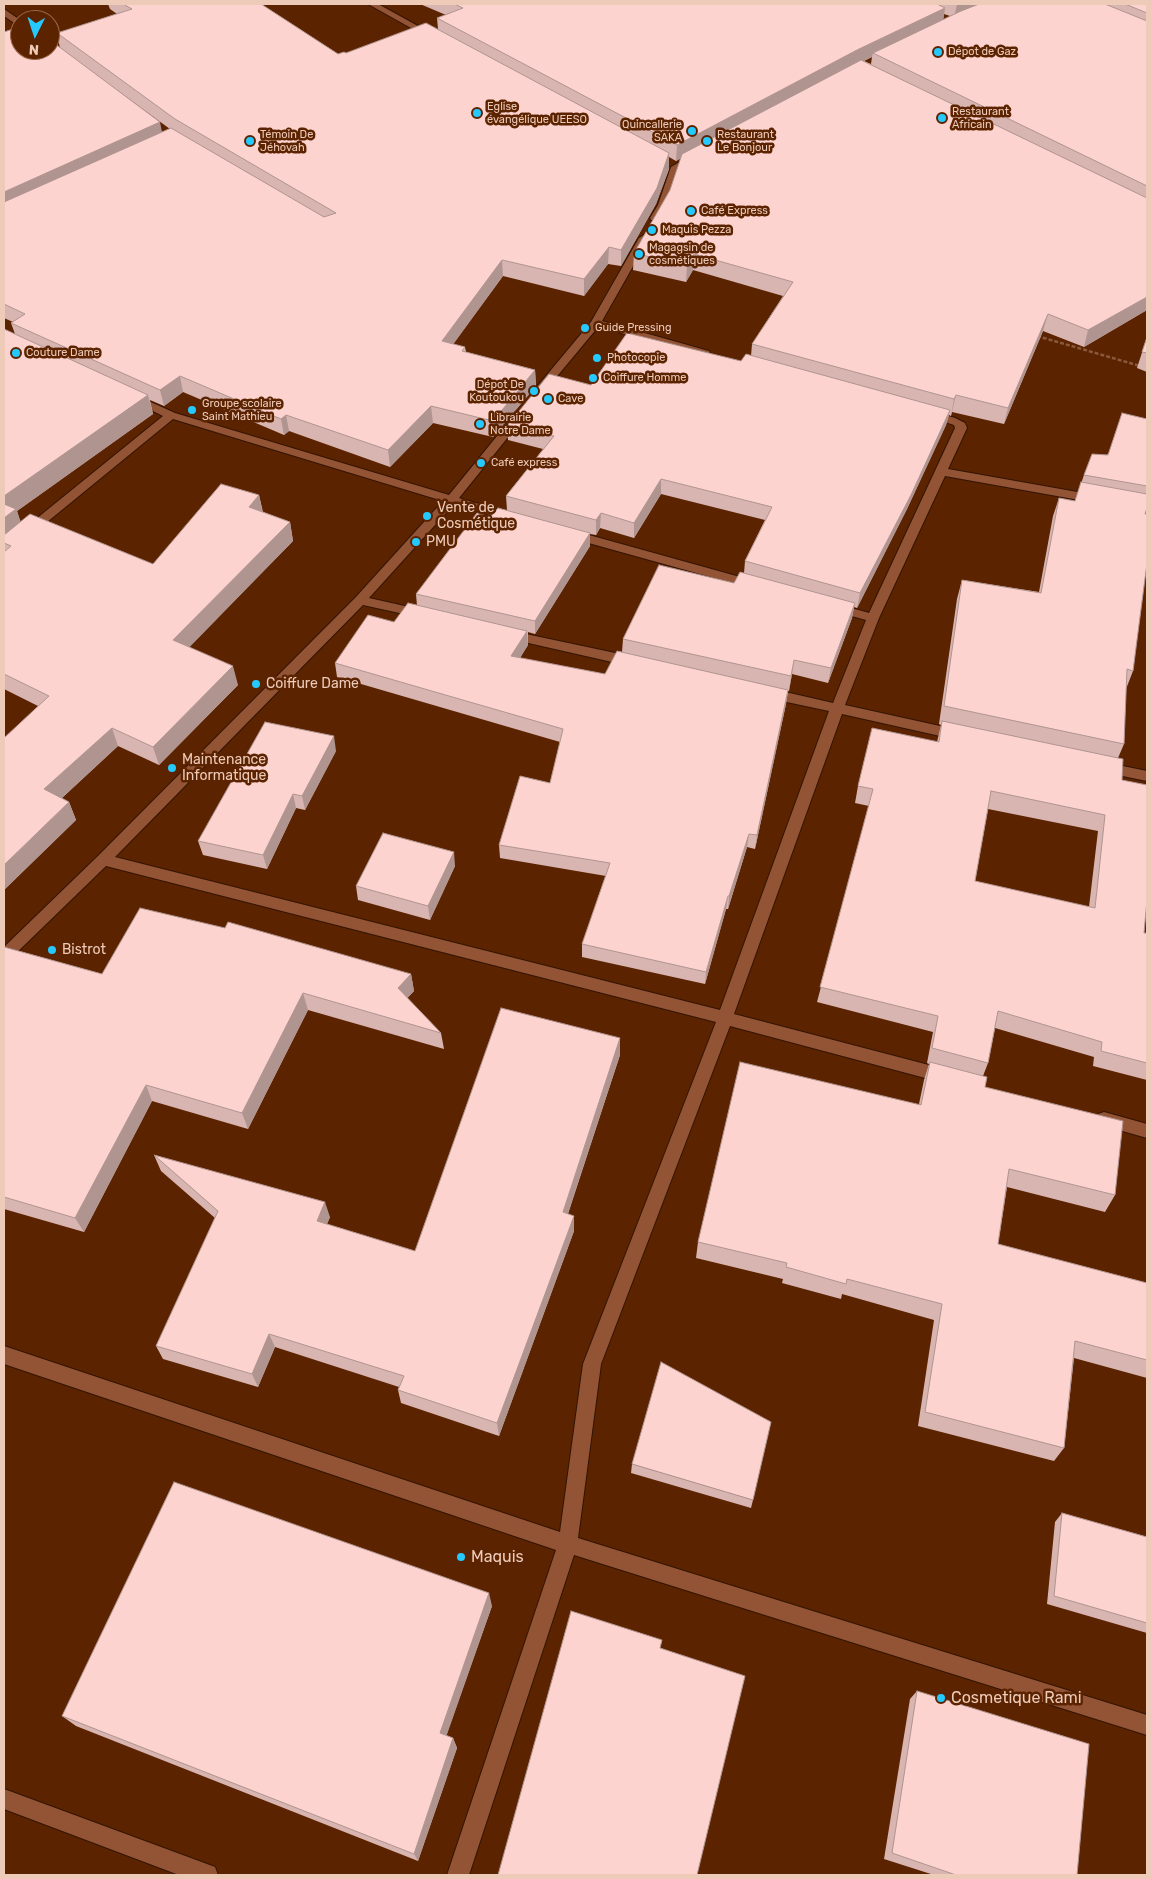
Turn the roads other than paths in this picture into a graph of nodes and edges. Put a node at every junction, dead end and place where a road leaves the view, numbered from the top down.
1 (372, 4) edge
2 (442, 41) edge
3 (702, 153) edge
4 (596, 323) junction
5 (721, 357) edge
6 (118, 391) edge
7 (913, 409) edge
8 (171, 415) junction
9 (943, 472) junction
10 (450, 501) junction
11 (1108, 501) edge
12 (527, 522) edge
13 (556, 530) edge
14 (4, 552) edge
15 (768, 589) edge
16 (360, 600) junction
17 (825, 605) edge
18 (438, 618) edge
19 (873, 618) junction
20 (496, 631) edge
21 (652, 666) edge
22 (759, 691) edge
23 (836, 709) junction
24 (972, 738) edge
25 (1089, 764) edge
26 (1147, 776) edge
27 (103, 860) junction
28 (4, 956) edge
29 (725, 1018) junction
30 (955, 1079) edge
31 (1090, 1115) edge
32 (1147, 1130) edge
33 (4, 1355) edge
34 (568, 1544) junction
35 (1147, 1725) edge
36 (4, 1799) edge
37 (208, 1875) edge
38 (458, 1875) edge

1 - 2 street
3 - 4 street
4 - 5 street
4 - 10 street
6 - 8 street
7 - 9 street
8 - 10 street
8 - 14 street
9 - 11 street
9 - 19 street
10 - 12 street
10 - 16 street
13 - 15 street
16 - 18 street
16 - 27 street
17 - 19 street
19 - 23 street
20 - 21 street
22 - 23 street
23 - 24 street
23 - 29 street
25 - 26 street
27 - 28 street
27 - 29 street
29 - 30 street
29 - 34 street
31 - 32 street
33 - 34 street
34 - 35 street
34 - 38 street
36 - 37 street

